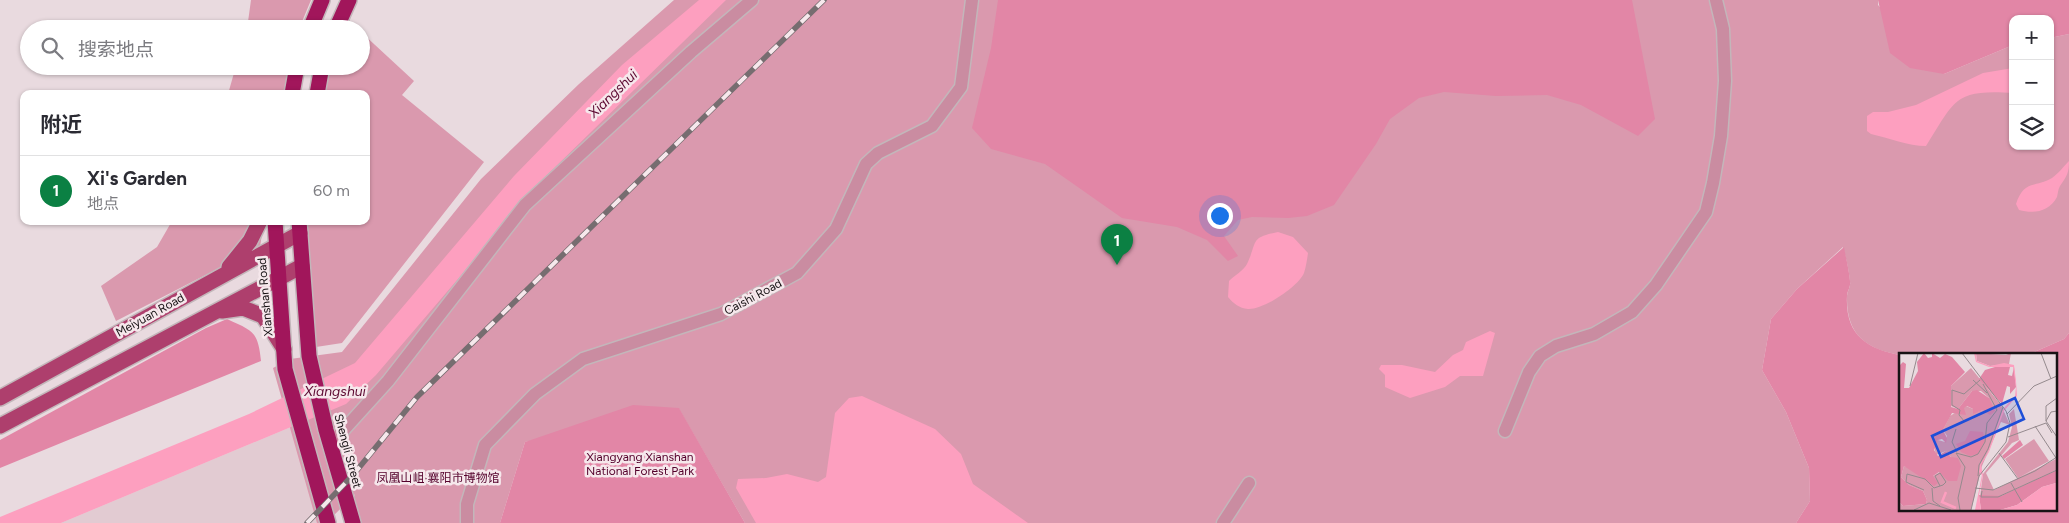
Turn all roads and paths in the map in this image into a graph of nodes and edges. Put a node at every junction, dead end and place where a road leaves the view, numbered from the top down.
1 (322, 0) edge
2 (349, 0) edge
3 (752, 0) edge
4 (972, 0) edge
5 (1716, 0) edge
6 (314, 20) edge
7 (340, 20) edge
8 (295, 75) edge
9 (320, 75) edge
10 (293, 90) edge
11 (318, 90) edge
12 (258, 225) edge
13 (275, 225) edge
14 (300, 227) edge
15 (276, 245) junction
16 (302, 266) junction
17 (224, 274) junction
18 (279, 276) junction
19 (209, 314) junction
20 (284, 350) junction
21 (0, 398) edge
22 (0, 426) edge
23 (1505, 431) dead end
24 (330, 445) junction
25 (1249, 483) dead end
26 (328, 523) edge
27 (353, 523) edge
28 (467, 523) edge
29 (1223, 523) edge

1 - 6 highway
2 - 7 highway
3 - 24 street
4 - 28 street, Caishi Road
5 - 23 street
8 - 10 highway
9 - 11 highway
12 - 17 main road
13 - 15 highway, Xianshan Road
14 - 15 main road, Meiyuan Road
14 - 16 highway
15 - 17 main road, Meiyuan Road
15 - 18 highway, Xianshan Road
16 - 18 main road
16 - 24 highway, Shengli Street
17 - 21 main road, Meiyuan Road
18 - 19 main road
18 - 20 highway, Xianshan Road
19 - 20 main road
19 - 22 main road
20 - 26 highway, Xianshan Road
24 - 27 highway, Shengli Street
25 - 29 street

